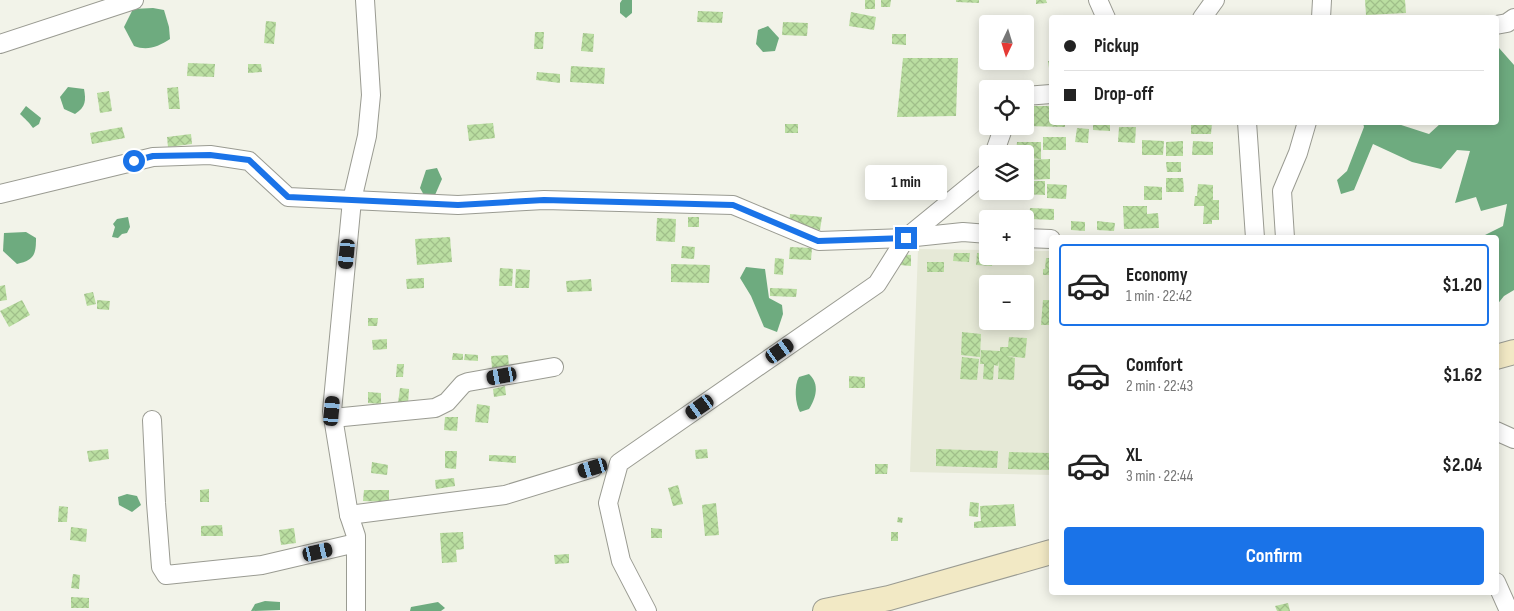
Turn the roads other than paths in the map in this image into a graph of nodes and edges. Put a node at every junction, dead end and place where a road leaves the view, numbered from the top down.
1 (134, 0) edge
2 (365, 0) edge
3 (1098, 0) edge
4 (1215, 0) edge
5 (1322, 0) edge
6 (1105, 15) edge
7 (1204, 15) edge
8 (1321, 15) edge
9 (1514, 18) edge
10 (1499, 24) edge
11 (0, 44) edge
12 (1049, 94) edge
13 (1034, 95) edge
14 (1247, 125) edge
15 (1306, 125) edge
16 (979, 178) edge
17 (0, 194) edge
18 (352, 200) junction
19 (979, 233) edge
20 (1255, 235) edge
21 (1285, 235) edge
22 (906, 238) junction
23 (1034, 238) edge
24 (1049, 239) edge
25 (1514, 352) edge
26 (1499, 356) edge
27 (554, 367) dead end
28 (333, 418) junction
29 (152, 420) dead end
30 (1499, 432) edge
31 (1514, 439) edge
32 (593, 468) dead end
33 (349, 515) junction
34 (356, 543) junction
35 (1049, 553) edge
36 (1499, 589) edge
37 (356, 611) edge
38 (647, 611) edge
39 (825, 611) edge
40 (1509, 611) edge

1 - 11 street
2 - 18 street
3 - 6 street
4 - 7 street
5 - 8 street
9 - 10 street
12 - 13 street
14 - 20 street
15 - 21 street
16 - 22 street
17 - 18 street
18 - 22 street
18 - 28 street
19 - 22 street
22 - 38 street
23 - 24 street
25 - 26 street
27 - 28 street
28 - 33 street
29 - 34 street
30 - 31 street
32 - 33 street
33 - 34 street
34 - 37 street
35 - 39 street
36 - 40 street

